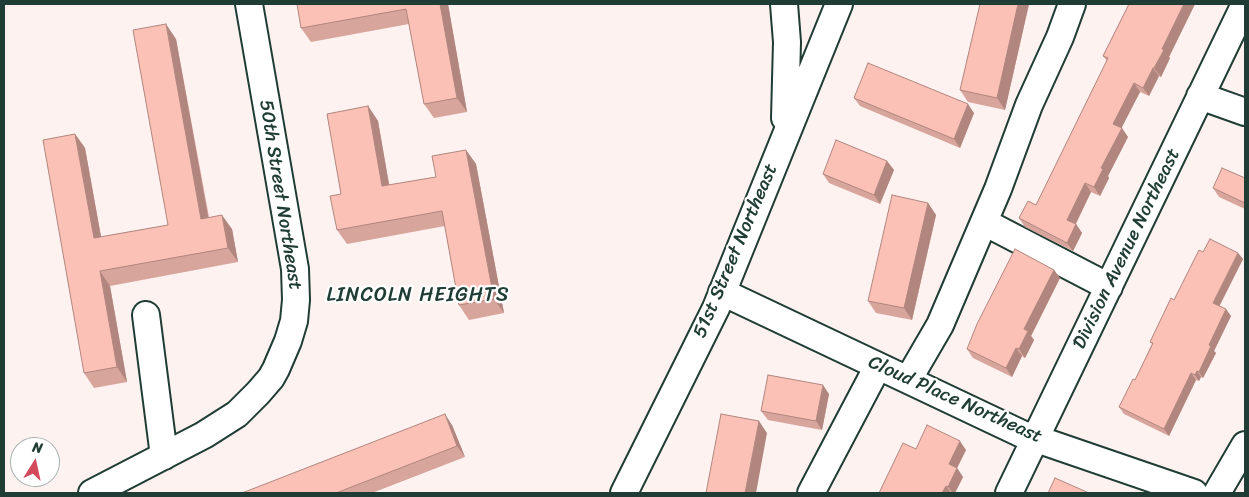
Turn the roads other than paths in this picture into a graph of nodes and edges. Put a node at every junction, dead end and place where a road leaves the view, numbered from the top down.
1 (249, 4) edge
2 (784, 4) edge
3 (839, 4) edge
4 (1072, 4) edge
5 (1245, 4) edge
6 (1200, 96) junction
7 (1245, 112) edge
8 (772, 167) junction
9 (984, 222) junction
10 (1108, 287) junction
11 (722, 292) junction
12 (146, 314) dead end
13 (878, 366) junction
14 (908, 380) junction
15 (1036, 438) junction
16 (1245, 445) edge
17 (164, 456) junction
18 (92, 493) edge
19 (624, 493) edge
20 (811, 493) edge
21 (1009, 493) edge
22 (1194, 493) edge
23 (1217, 493) edge

1 - 17 street, 50th Street Northeast
2 - 8 street
3 - 8 street, 51st Street Northeast
4 - 9 street
5 - 6 street, Division Avenue Northeast
6 - 7 street
6 - 10 street, Division Avenue Northeast
8 - 11 street, 51st Street Northeast
9 - 10 street
9 - 14 street
10 - 15 street, Division Avenue Northeast
11 - 13 street, Cloud Place Northeast
11 - 19 street, 51st Street Northeast
12 - 17 street
13 - 14 street, Cloud Place Northeast
13 - 20 street
14 - 15 street, Cloud Place Northeast
15 - 21 street, Division Avenue Northeast
15 - 22 street, Cloud Place Northeast
16 - 23 street
17 - 18 street, 50th Street Northeast

